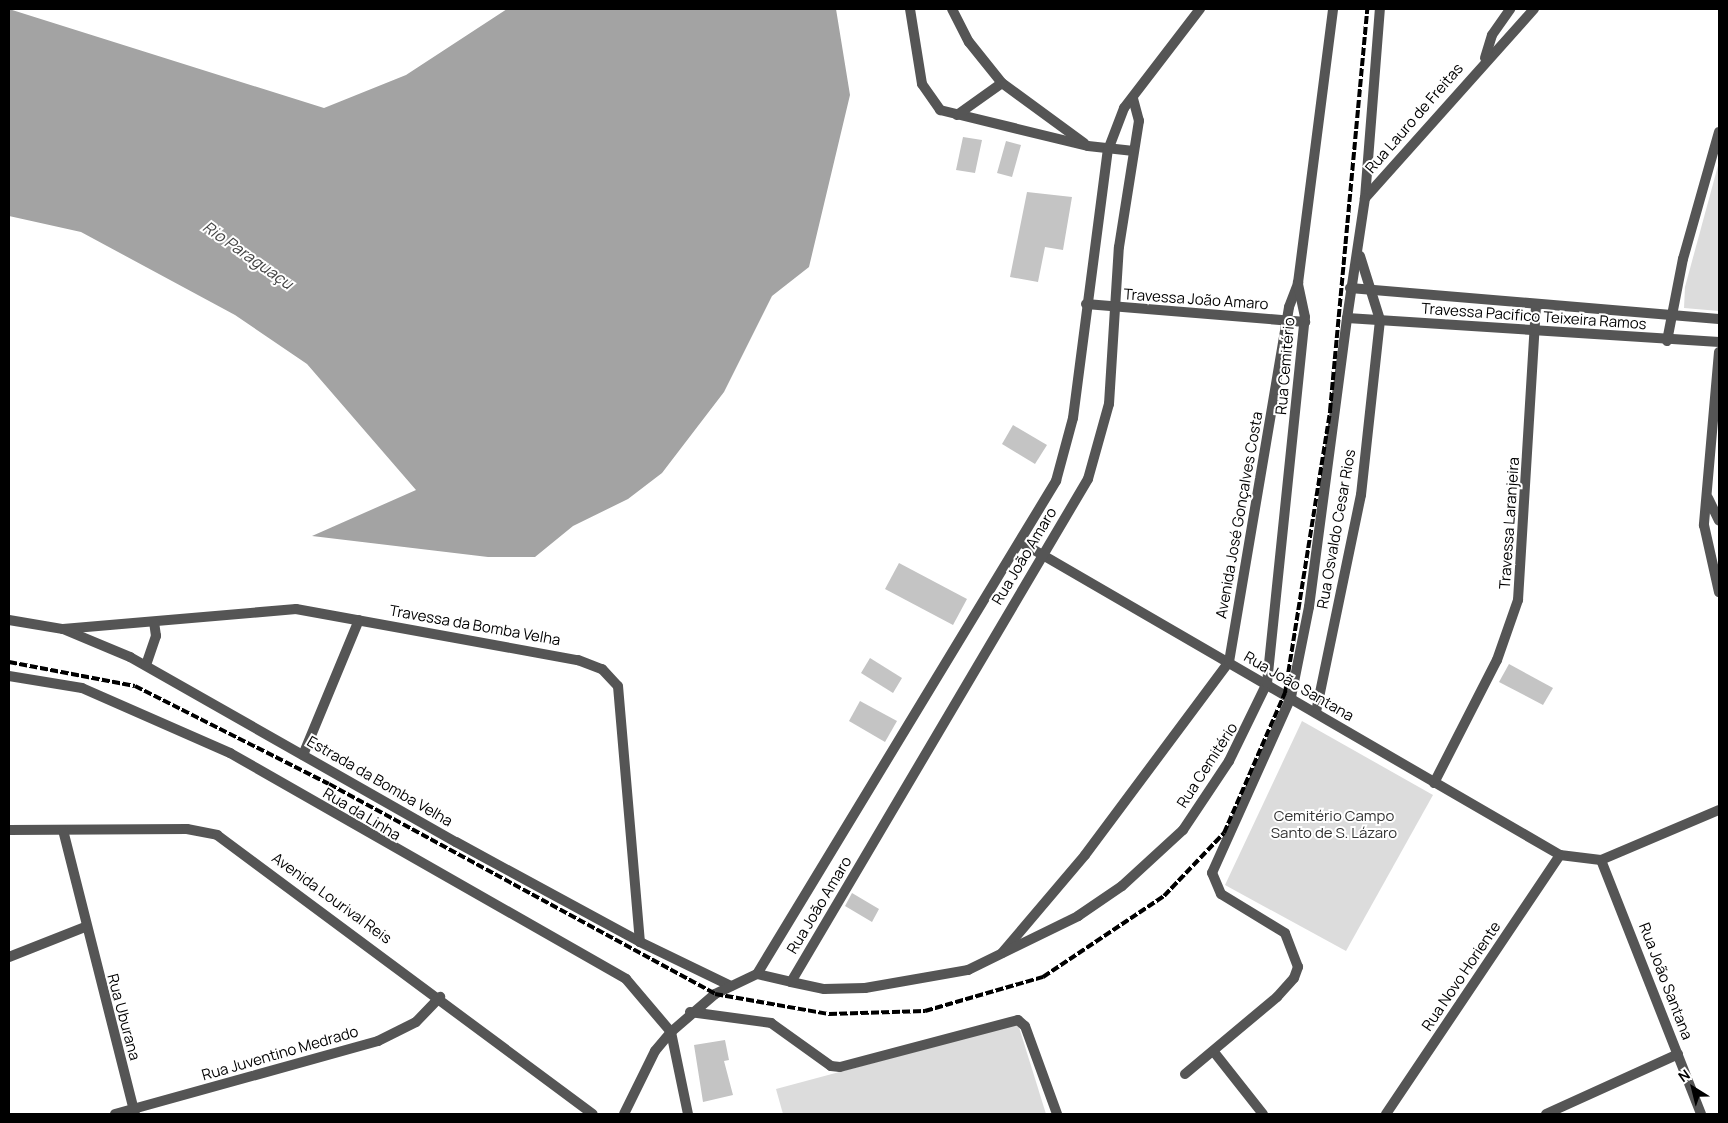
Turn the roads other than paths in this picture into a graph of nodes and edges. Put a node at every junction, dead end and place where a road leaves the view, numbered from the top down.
1 (910, 9) edge
2 (952, 9) edge
3 (1200, 9) edge
4 (1333, 9) edge
5 (1380, 9) edge
6 (1510, 9) edge
7 (1534, 9) edge
8 (1485, 58) junction
9 (1002, 83) junction
10 (1132, 98) junction
11 (957, 115) junction
12 (1719, 132) edge
13 (1088, 146) junction
14 (1108, 150) junction
15 (1134, 151) junction
16 (1366, 198) junction
17 (1360, 256) junction
18 (1298, 283) junction
19 (1350, 288) junction
20 (1374, 291) junction
21 (1086, 304) junction
22 (1536, 306) junction
23 (1114, 308) junction
24 (1670, 317) junction
25 (1347, 318) junction
26 (1719, 319) edge
27 (1287, 320) junction
28 (1380, 320) junction
29 (1304, 322) junction
30 (1535, 333) junction
31 (1667, 341) junction
32 (1719, 342) edge
33 (1719, 352) edge
34 (1708, 498) junction
35 (1719, 521) edge
36 (1022, 543) junction
37 (1041, 554) junction
38 (1719, 592) edge
39 (9, 620) edge
40 (359, 620) junction
41 (154, 622) junction
42 (62, 629) junction
43 (1229, 662) junction
44 (146, 665) junction
45 (9, 676) edge
46 (1267, 683) junction
47 (1291, 697) junction
48 (1316, 712) junction
49 (303, 755) junction
50 (1434, 783) junction
51 (1719, 810) edge
52 (9, 830) edge
53 (63, 830) junction
54 (1560, 855) junction
55 (1601, 860) junction
56 (85, 927) junction
57 (640, 942) junction
58 (1002, 953) junction
59 (9, 957) edge
60 (758, 974) junction
61 (791, 982) junction
62 (731, 986) junction
63 (440, 997) junction
64 (690, 1012) junction
65 (671, 1032) junction
66 (1214, 1052) junction
67 (1678, 1054) junction
68 (1185, 1074) dead end
69 (134, 1112) edge
70 (115, 1114) edge
71 (593, 1114) edge
72 (624, 1114) edge
73 (688, 1114) edge
74 (1057, 1114) edge
75 (1263, 1114) edge
76 (1386, 1114) edge
77 (1546, 1114) edge
78 (1701, 1114) edge

1 - 11 street
2 - 9 street
3 - 10 street, Rua João Amaro
4 - 18 street, Avenida José Gonçalves Costa
5 - 16 street
6 - 8 street, Rua Lauro de Freitas
7 - 8 street, Rua Lauro de Freitas
8 - 16 street, Rua Lauro de Freitas
9 - 11 street
9 - 13 street
10 - 14 street, Rua João Amaro
10 - 15 street, Rua João Amaro
11 - 13 street
12 - 24 street
13 - 14 street
14 - 15 street
14 - 21 street, Rua João Amaro
15 - 23 street, Rua João Amaro
16 - 17 street, Rua Osvaldo Cesar Rios
17 - 19 street, Rua Osvaldo Cesar Rios
17 - 20 street, Rua Osvaldo Cesar Rios
18 - 27 street, Avenida José Gonçalves Costa
18 - 29 street, Rua Cemitério
19 - 20 street, Travessa Pacifico Teixeira Ramos
19 - 25 street, Rua Osvaldo Cesar Rios
20 - 22 street, Travessa Pacifico Teixeira Ramos
20 - 28 street, Rua Osvaldo Cesar Rios
21 - 23 street, Travessa João Amaro
21 - 36 street, Rua João Amaro
22 - 24 street, Travessa Pacifico Teixeira Ramos
22 - 30 street, Travessa Laranjeira
23 - 27 street, Travessa João Amaro
23 - 37 street, Rua João Amaro
24 - 26 street, Travessa Pacifico Teixeira Ramos
24 - 31 street
25 - 28 street, Travessa Pacifico Teixeira Ramos
25 - 47 street, Rua Osvaldo Cesar Rios
27 - 29 street, Travessa João Amaro
27 - 43 street, Avenida José Gonçalves Costa
28 - 30 street, Travessa Pacifico Teixeira Ramos
28 - 48 street, Rua Osvaldo Cesar Rios
29 - 46 street, Rua Cemitério
30 - 31 street, Travessa Pacifico Teixeira Ramos
30 - 50 street, Travessa Laranjeira
31 - 32 street, Travessa Pacifico Teixeira Ramos
33 - 34 street
34 - 35 street
34 - 38 street
36 - 37 street, Rua João Santana
36 - 60 street, Rua João Amaro
37 - 43 street, Rua João Santana
37 - 61 street, Rua João Amaro
39 - 42 street, Estrada da Bomba Velha
40 - 41 street, Travessa da Bomba Velha
40 - 49 street
40 - 57 street, Travessa da Bomba Velha
41 - 42 street, Travessa da Bomba Velha
41 - 44 street
42 - 44 street, Estrada da Bomba Velha
43 - 46 street, Rua João Santana
43 - 58 street, Avenida José Gonçalves Costa
44 - 49 street, Estrada da Bomba Velha
45 - 65 street, Rua da Linha
46 - 47 street, Rua João Santana
46 - 58 street, Rua Cemitério
47 - 48 street, Rua João Santana
47 - 66 street
48 - 50 street, Rua João Santana
49 - 57 street, Estrada da Bomba Velha
50 - 54 street, Rua João Santana
51 - 55 street
52 - 53 street, Avenida Lourival Reis
53 - 56 street, Rua Uburana
53 - 63 street, Avenida Lourival Reis
54 - 55 street
54 - 76 street, Rua Novo Horiente
55 - 67 street, Rua João Santana
56 - 59 street
56 - 69 street, Rua Uburana
57 - 62 street, Estrada da Bomba Velha
58 - 61 street, Rua Cemitério
60 - 61 street, Rua Cemitério
60 - 62 street
62 - 64 street
63 - 69 street, Rua Juventino Medrado
63 - 71 street, Avenida Lourival Reis
64 - 65 street
64 - 74 street
65 - 72 street
65 - 73 street
66 - 68 street
66 - 75 street
67 - 77 street
67 - 78 street, Rua João Santana
69 - 70 street, Rua Juventino Medrado

